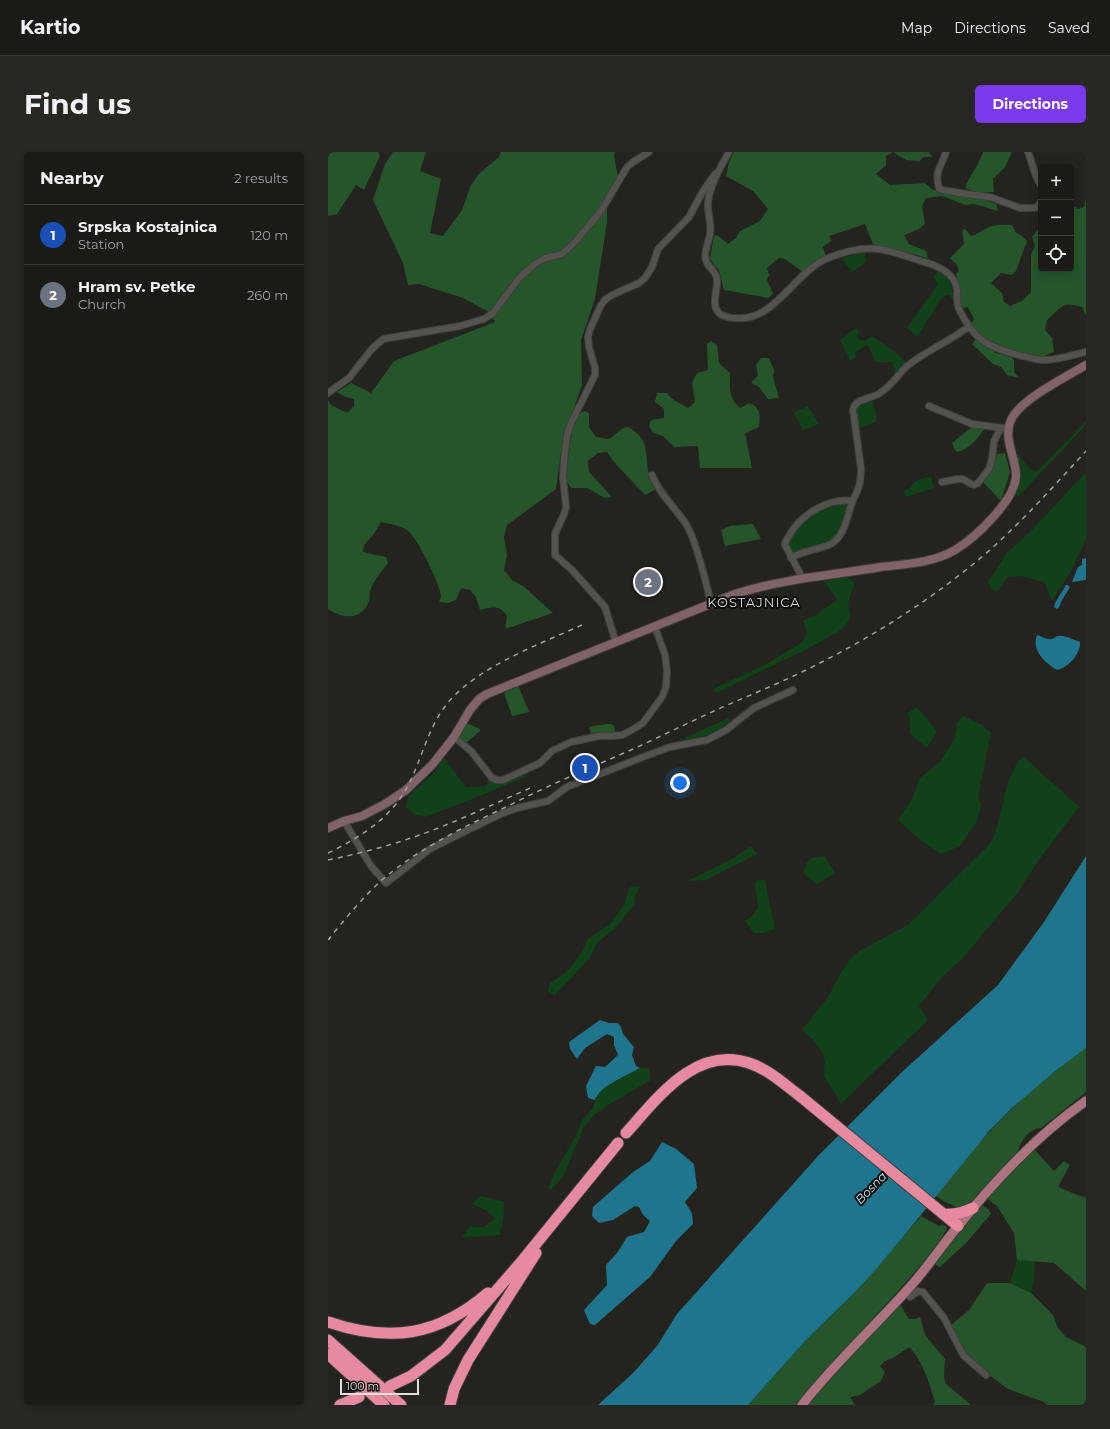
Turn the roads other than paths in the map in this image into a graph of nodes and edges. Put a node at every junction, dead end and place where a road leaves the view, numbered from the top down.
1 (649, 152) edge
2 (729, 152) edge
3 (946, 152) edge
4 (1028, 152) edge
5 (720, 168) junction
6 (1038, 180) edge
7 (1038, 206) edge
8 (968, 327) junction
9 (1086, 352) edge
10 (1086, 366) edge
11 (328, 393) edge
12 (929, 406) dead end
13 (1005, 428) junction
14 (652, 475) dead end
15 (942, 482) dead end
16 (852, 501) junction
17 (791, 558) junction
18 (803, 579) junction
19 (711, 604) junction
20 (655, 627) junction
21 (616, 643) junction
22 (793, 690) dead end
23 (454, 736) junction
24 (344, 821) junction
25 (328, 828) edge
26 (1086, 1101) edge
27 (626, 1133) dead end
28 (618, 1143) dead end
29 (973, 1208) junction
30 (564, 1210) junction
31 (943, 1214) junction
32 (958, 1226) junction
33 (522, 1261) junction
34 (905, 1292) junction
35 (328, 1322) edge
36 (328, 1340) edge
37 (328, 1354) edge
38 (986, 1375) dead end
39 (390, 1386) dead end
40 (359, 1397) dead end
41 (382, 1403) edge
42 (340, 1405) edge
43 (401, 1405) edge
44 (450, 1405) edge
45 (802, 1405) edge

1 - 11 street
2 - 5 street
3 - 7 street
4 - 6 street
5 - 8 street
5 - 21 street
8 - 9 street
8 - 16 street
10 - 13 main road
12 - 13 street
13 - 15 street
13 - 18 main road
14 - 19 street
16 - 17 street
16 - 17 street
17 - 18 street
18 - 19 main road
19 - 20 main road
20 - 21 main road
20 - 23 street
21 - 23 main road
22 - 24 street
23 - 24 main road
24 - 25 main road
26 - 29 main road
27 - 31 highway
28 - 30 highway
29 - 31 highway
29 - 32 main road
30 - 33 highway
30 - 44 highway
31 - 32 highway
32 - 34 main road
33 - 35 highway
33 - 39 highway
34 - 38 street
34 - 45 main road
36 - 43 highway
37 - 41 highway
40 - 42 highway

